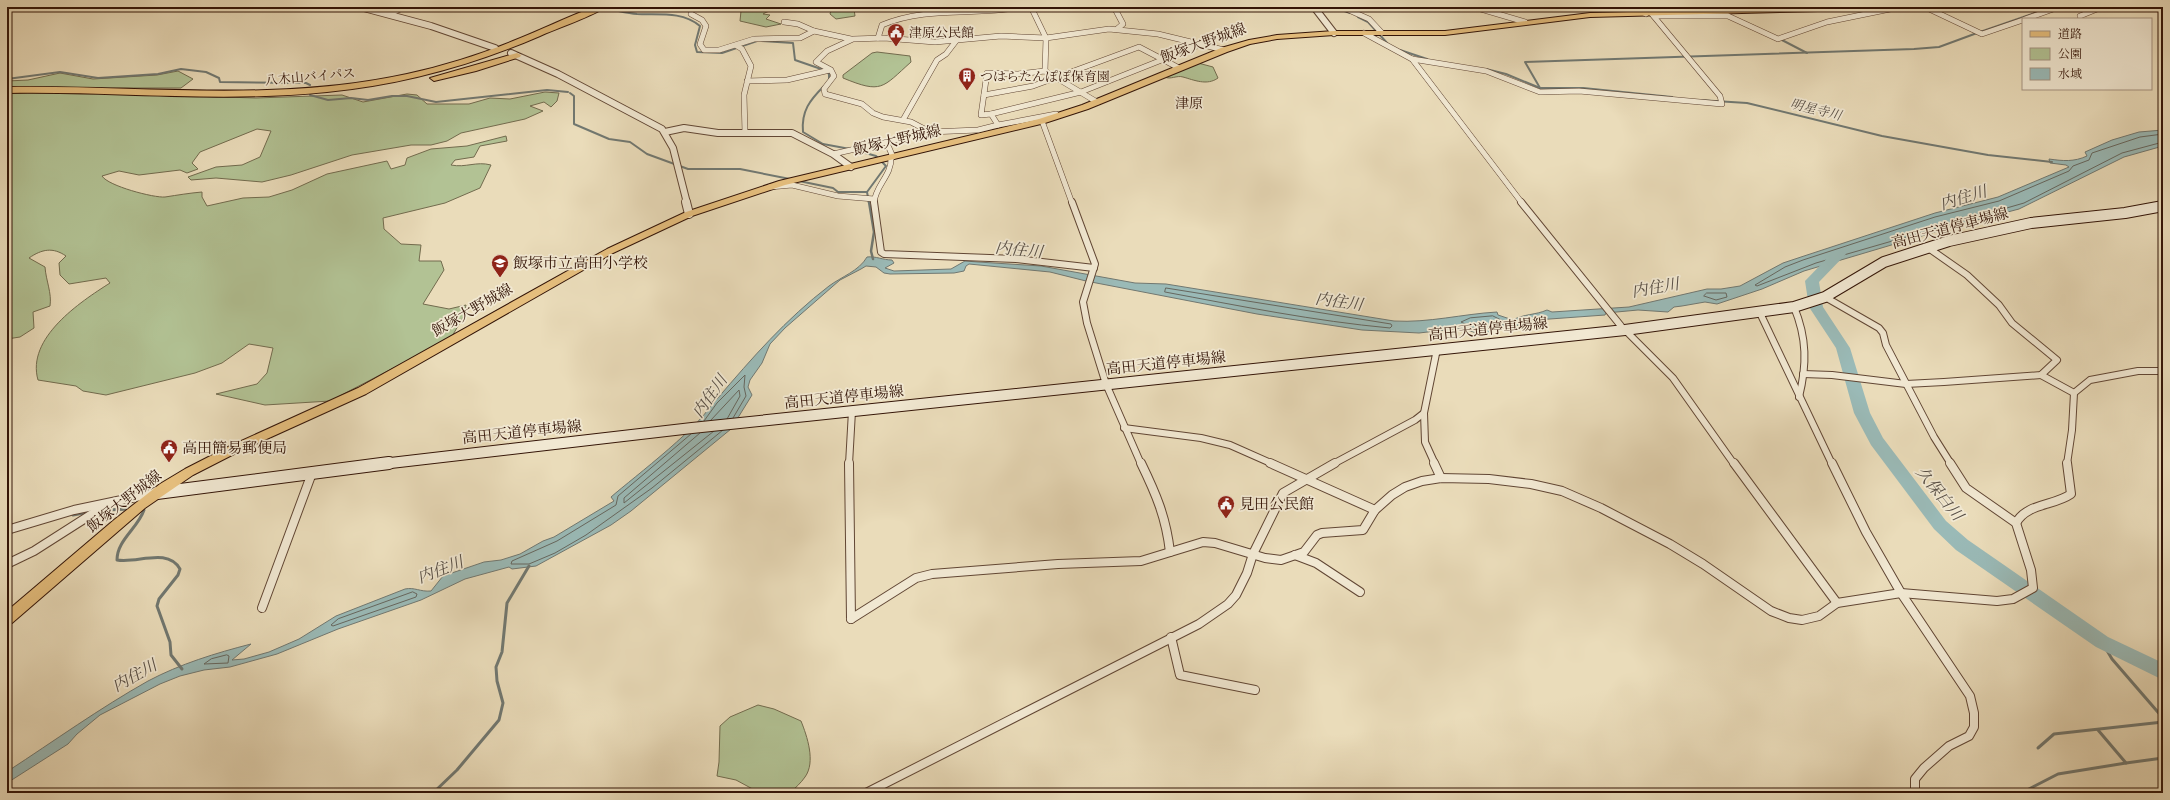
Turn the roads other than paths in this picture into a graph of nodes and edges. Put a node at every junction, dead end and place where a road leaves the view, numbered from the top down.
1 (360, 7) edge
2 (405, 7) edge
3 (601, 7) edge
4 (1022, 7) edge
5 (1031, 7) edge
6 (1114, 7) edge
7 (1314, 7) edge
8 (1342, 7) edge
9 (1474, 7) edge
10 (1632, 7) edge
11 (1898, 7) edge
12 (1925, 7) edge
13 (2059, 7) edge
14 (2102, 7) edge
15 (1840, 8) edge
16 (2042, 10) edge
17 (389, 14) junction
18 (691, 14) dead end
19 (1650, 14) junction
20 (2080, 16) dead end
21 (2026, 18) edge
22 (2022, 20) edge
23 (784, 22) dead end
24 (1525, 22) junction
25 (1117, 29) junction
26 (814, 32) junction
27 (1334, 33) junction
28 (1368, 33) junction
29 (1382, 33) junction
30 (878, 38) junction
31 (1046, 38) junction
32 (851, 39) junction
33 (956, 41) junction
34 (1202, 44) junction
35 (491, 46) joint
36 (739, 47) junction
37 (1224, 50) junction
38 (514, 54) joint
39 (1162, 59) junction
40 (1412, 59) junction
41 (1179, 68) junction
42 (827, 71) junction
43 (1045, 71) junction
44 (1056, 78) junction
45 (747, 81) junction
46 (7, 90) edge
47 (295, 92) junction
48 (1081, 92) junction
49 (260, 93) junction
50 (984, 95) junction
51 (1097, 102) junction
52 (1085, 107) junction
53 (991, 114) junction
54 (903, 120) junction
55 (1042, 121) junction
56 (998, 125) junction
57 (926, 131) junction
58 (665, 132) junction
59 (745, 133) junction
60 (886, 141) junction
61 (833, 154) junction
62 (886, 159) junction
63 (851, 167) junction
64 (769, 187) junction
65 (872, 199) junction
66 (2163, 206) edge
67 (689, 214) junction
68 (1927, 247) junction
69 (1094, 268) junction
70 (1825, 297) junction
71 (1794, 307) junction
72 (1760, 313) junction
73 (1623, 328) junction
74 (1437, 349) junction
75 (2163, 371) edge
76 (1803, 374) junction
77 (2041, 375) junction
78 (1106, 384) junction
79 (1906, 384) junction
80 (2074, 393) junction
81 (1798, 397) junction
82 (852, 411) junction
83 (1424, 413) junction
84 (1124, 428) junction
85 (312, 473) junction
86 (1442, 478) junction
87 (1305, 479) junction
88 (157, 493) junction
89 (106, 505) junction
90 (1375, 510) junction
91 (2016, 523) junction
92 (7, 530) edge
93 (1170, 552) junction
94 (1253, 554) junction
95 (1295, 555) junction
96 (7, 564) edge
97 (1360, 592) dead end
98 (1901, 593) junction
99 (1837, 603) junction
100 (262, 608) dead end
101 (7, 619) edge
102 (1170, 637) junction
103 (1255, 690) dead end
104 (866, 793) edge
105 (1915, 793) edge

1 - 17 street
2 - 17 street
3 - 47 highway, 八木山バイパス
4 - 30 street
5 - 31 street
6 - 25 street
7 - 27 street
8 - 29 street
9 - 24 street
10 - 19 street
11 - 15 main road, 飯塚大野城線
11 - 19 street
12 - 22 street
13 - 16 street
14 - 20 street
15 - 19 main road, 飯塚大野城線
16 - 21 street
17 - 35 street
18 - 36 street
19 - 24 main road, 飯塚大野城線
19 - 40 street
23 - 26 street
24 - 29 main road, 飯塚大野城線
25 - 31 street
25 - 34 street
26 - 32 street
26 - 36 street
27 - 28 main road, 飯塚大野城線
27 - 37 main road, 飯塚大野城線
28 - 29 main road, 飯塚大野城線
28 - 40 street
30 - 32 street
30 - 33 street
31 - 33 street
31 - 43 street
32 - 42 street
33 - 54 street
34 - 37 street
34 - 39 street
35 - 49 highway
36 - 45 street
37 - 41 main road, 飯塚大野城線
38 - 47 highway
38 - 58 street
39 - 41 street
39 - 44 street
39 - 48 street
40 - 73 street
41 - 51 main road, 飯塚大野城線
42 - 45 street
42 - 54 street
43 - 44 street
43 - 50 street
44 - 48 street
44 - 50 street
45 - 59 street
46 - 49 highway, 八木山バイパス
47 - 49 highway, 八木山バイパス
48 - 51 street
48 - 53 street
50 - 53 street
51 - 52 main road, 飯塚大野城線
52 - 55 main road, 飯塚大野城線
52 - 56 street
53 - 56 street
54 - 57 street
55 - 62 main road, 飯塚大野城線
55 - 69 street
56 - 57 street
57 - 60 street
58 - 59 street
58 - 67 street
59 - 61 street
60 - 61 street
60 - 62 street
61 - 63 street
62 - 63 main road, 飯塚大野城線
62 - 65 street
63 - 64 main road, 飯塚大野城線
64 - 65 street
64 - 67 main road, 飯塚大野城線
65 - 69 street
66 - 68 main road, 高田天道停車場線
67 - 88 main road, 飯塚大野城線
68 - 70 main road, 高田天道停車場線
68 - 77 street
69 - 78 street
70 - 71 main road, 高田天道停車場線
70 - 79 street
71 - 72 main road, 高田天道停車場線
71 - 76 street
72 - 73 main road, 高田天道停車場線
72 - 81 street
73 - 74 main road, 高田天道停車場線
73 - 99 street
74 - 78 main road, 高田天道停車場線
74 - 83 street
75 - 80 street
76 - 79 street
76 - 81 street
77 - 79 street
77 - 80 street
78 - 82 main road, 高田天道停車場線
78 - 84 street
79 - 91 street
80 - 91 street
81 - 98 street
82 - 85 main road, 高田天道停車場線
82 - 93 street
83 - 86 street
83 - 87 street
84 - 87 street
84 - 93 street
85 - 88 main road, 高田天道停車場線
85 - 100 street
86 - 90 street
86 - 99 street
87 - 90 street
87 - 94 street
88 - 89 street
88 - 101 main road, 飯塚大野城線
89 - 92 street
89 - 96 street
90 - 95 street
91 - 98 street
93 - 94 street
94 - 95 street
94 - 102 street
95 - 97 street
98 - 99 street
98 - 105 street
102 - 103 street
102 - 104 street

